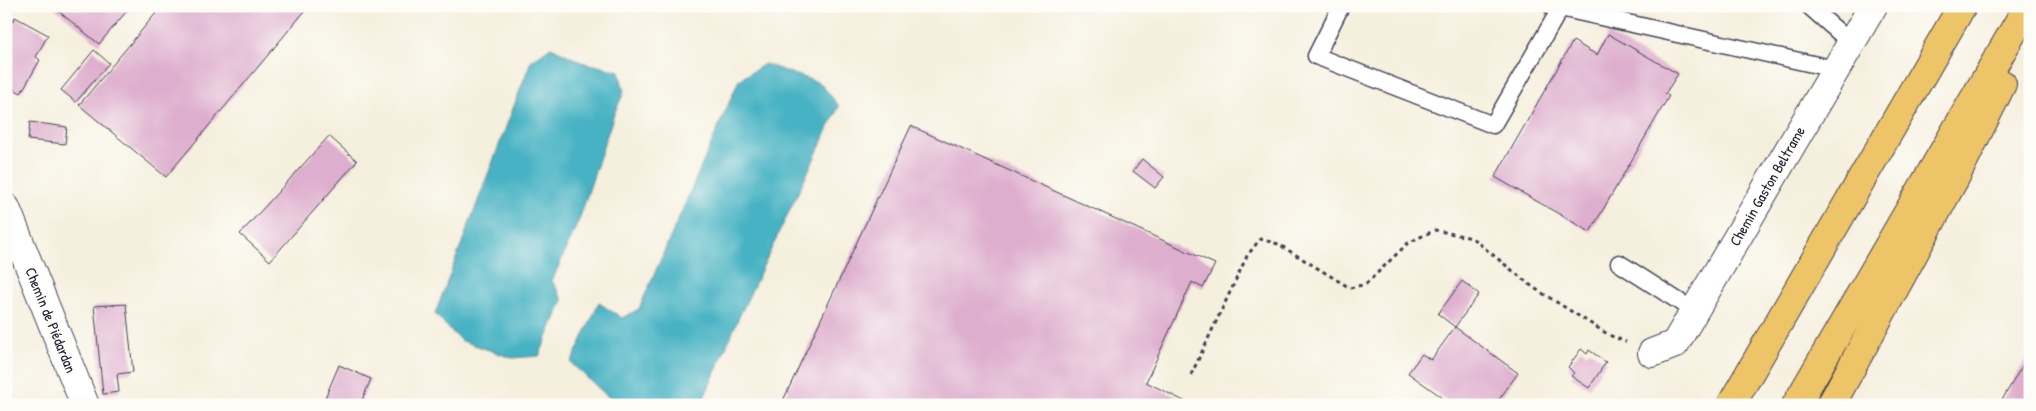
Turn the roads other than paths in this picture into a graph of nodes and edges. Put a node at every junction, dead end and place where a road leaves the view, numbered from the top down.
1 (1341, 6) edge
2 (1809, 6) edge
3 (1873, 6) edge
4 (1962, 6) edge
5 (2028, 6) edge
6 (1555, 8) edge
7 (2030, 29) edge
8 (1851, 42) junction
9 (1835, 69) junction
10 (6, 208) edge
11 (1619, 263) dead end
12 (1806, 272) junction
13 (1694, 311) junction
14 (1652, 353) road end
15 (85, 405) edge
16 (1722, 405) edge
17 (1730, 405) edge
18 (1796, 405) edge
19 (1831, 405) edge

1 - 6 lane
2 - 8 lane
3 - 8 street, Chemin Gaston Beltrame
4 - 12 highway
5 - 18 highway
6 - 9 lane
7 - 19 highway
8 - 9 street, Chemin Gaston Beltrame
9 - 13 street, Chemin Gaston Beltrame
10 - 15 street, Chemin de Piédardan
11 - 13 lane
12 - 16 highway
12 - 17 highway
13 - 14 street, Chemin Gaston Beltrame

